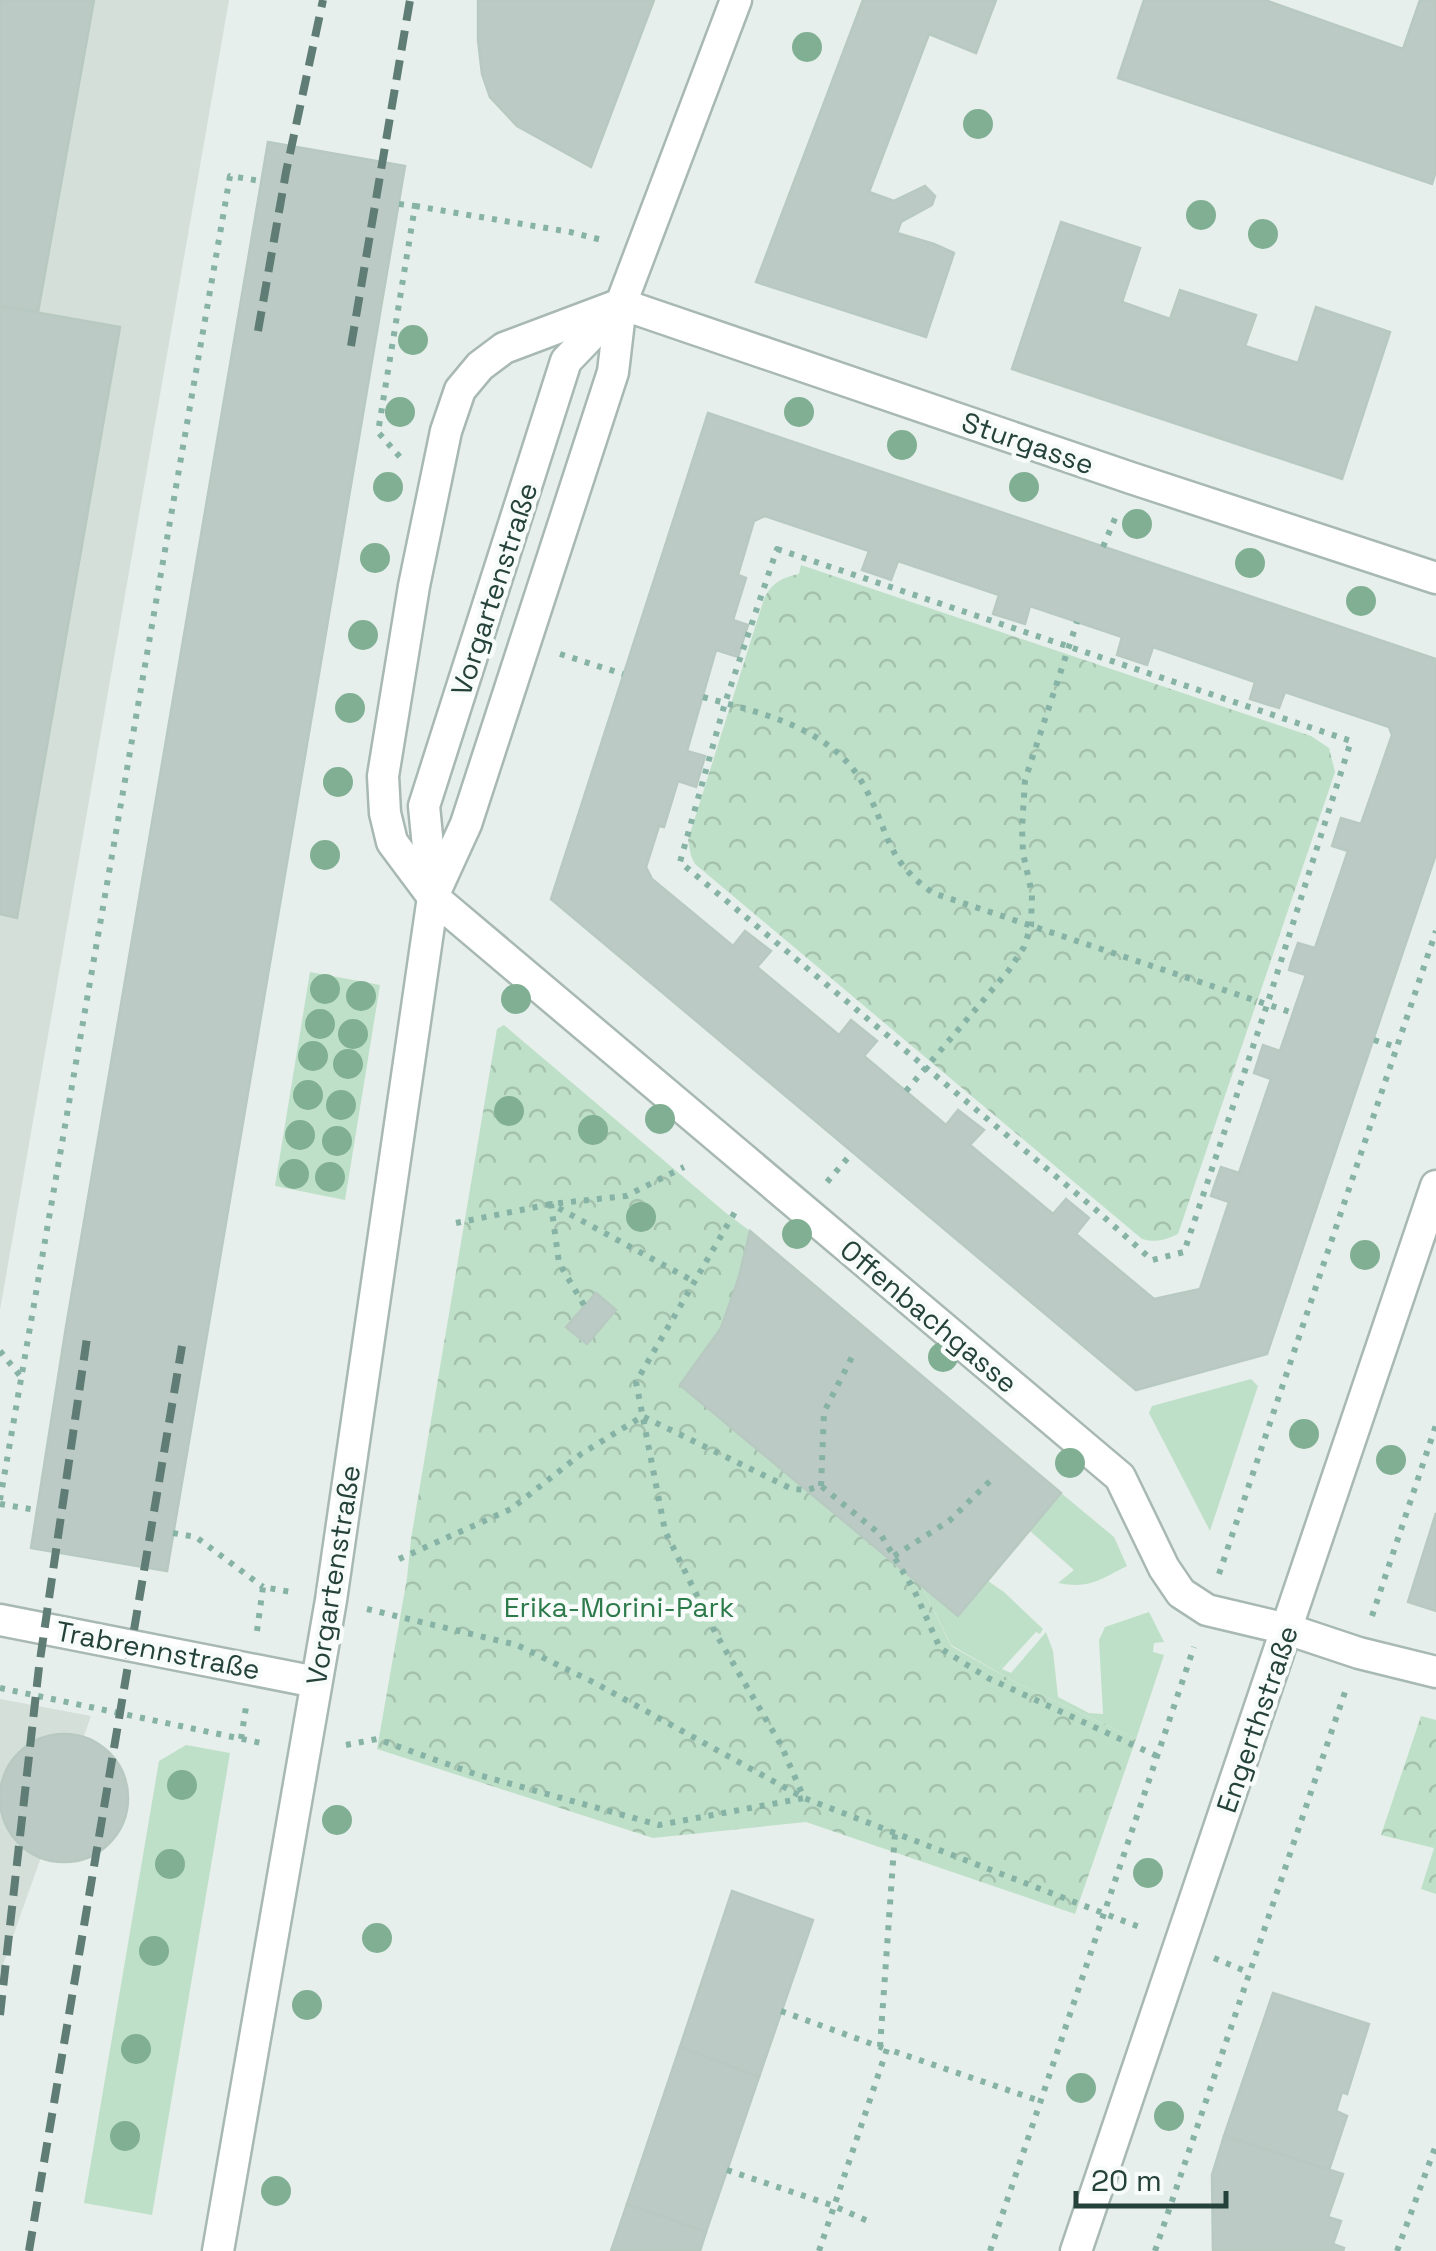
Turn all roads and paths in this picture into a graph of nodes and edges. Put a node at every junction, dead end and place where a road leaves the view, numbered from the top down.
1 (736, 0) edge
2 (261, 181) dead end
3 (399, 204) dead end
4 (415, 206) junction
5 (640, 254) junction
6 (621, 304) junction
7 (402, 459) dead end
8 (1436, 578) edge
9 (1076, 622) dead end
10 (526, 643) junction
11 (1069, 646) junction
12 (624, 674) dead end
13 (703, 697) dead end
14 (725, 703) junction
15 (433, 897) junction
16 (1031, 926) junction
17 (1267, 1004) junction
18 (1293, 1013) dead end
19 (1374, 1040) dead end
20 (1396, 1047) dead end
21 (925, 1069) junction
22 (906, 1092) dead end
23 (684, 1167) dead end
24 (1436, 1186) edge
25 (551, 1204) junction
26 (736, 1212) dead end
27 (456, 1223) dead end
28 (694, 1282) junction
29 (584, 1305) dead end
30 (0, 1351) edge
31 (855, 1351) dead end
32 (22, 1379) junction
33 (643, 1416) junction
34 (1435, 1428) edge
35 (993, 1478) dead end
36 (821, 1486) junction
37 (0, 1502) edge
38 (36, 1510) dead end
39 (173, 1533) dead end
40 (894, 1556) junction
41 (400, 1559) dead end
42 (263, 1587) dead end
43 (331, 1600) junction
44 (0, 1620) edge
45 (1288, 1629) junction
46 (1359, 1652) junction
47 (1436, 1672) edge
48 (316, 1682) junction
49 (0, 1688) edge
50 (304, 1754) junction
51 (1157, 1756) dead end
52 (804, 1798) junction
53 (895, 1834) junction
54 (1181, 1944) junction
55 (1250, 1973) junction
56 (781, 2011) dead end
57 (883, 2048) junction
58 (1040, 2101) dead end
59 (1436, 2145) edge
60 (727, 2170) dead end
61 (834, 2206) junction
62 (868, 2221) dead end
63 (218, 2251) edge
64 (819, 2251) edge
65 (1076, 2251) edge
66 (1155, 2251) edge
67 (1397, 2251) edge

1 - 5 street, Vorgartenstraße
2 - 32 path
3 - 4 path
4 - 5 path
4 - 7 path
5 - 6 street, Vorgartenstraße
6 - 8 street, Sturgasse
6 - 10 street, Vorgartenstraße
6 - 15 street, Vorgartenstraße
6 - 15 street, Offenbachgasse
9 - 11 path
10 - 12 path
10 - 15 street, Vorgartenstraße
11 - 14 path
11 - 16 path
11 - 17 path
13 - 14 path
14 - 16 path
14 - 21 path
15 - 43 street, Vorgartenstraße
15 - 45 street, Offenbachgasse
16 - 17 path
16 - 21 path
17 - 18 path
17 - 21 path
19 - 20 path
21 - 22 path
23 - 25 path
24 - 45 street, Engerthstraße
25 - 27 path
25 - 28 path
25 - 29 path
26 - 28 path
28 - 33 path
30 - 32 path
31 - 36 path
32 - 37 path
33 - 36 path
33 - 41 path
33 - 52 path
34 - 46 path
35 - 40 path
36 - 40 path
37 - 38 path
39 - 42 path
40 - 51 path
43 - 48 street, Vorgartenstraße
43 - 52 path
44 - 48 street, Trabrennstraße
45 - 46 street, Offenbachgasse
45 - 54 street, Engerthstraße
46 - 47 street, Offenbachgasse
46 - 55 path
48 - 50 street, Vorgartenstraße
49 - 50 path
50 - 52 path
50 - 63 street, Vorgartenstraße
52 - 53 path
53 - 54 path
53 - 57 path
54 - 55 path
54 - 65 street, Engerthstraße
55 - 66 path
56 - 57 path
57 - 58 path
57 - 61 path
59 - 67 path
60 - 61 path
61 - 62 path
61 - 64 path

